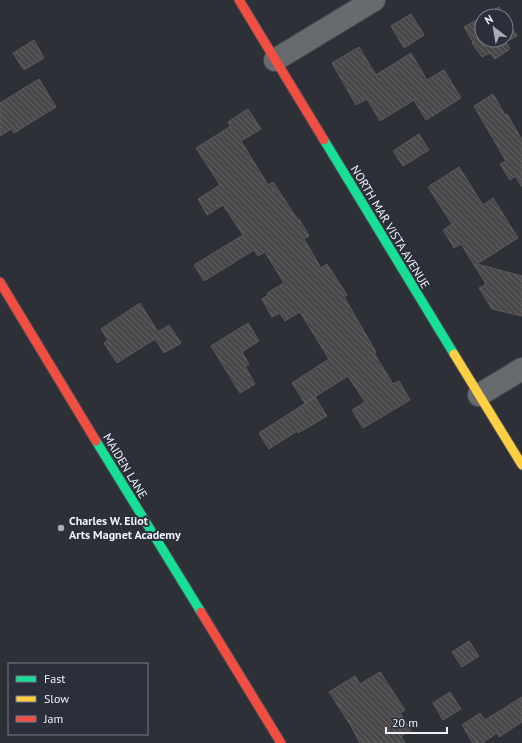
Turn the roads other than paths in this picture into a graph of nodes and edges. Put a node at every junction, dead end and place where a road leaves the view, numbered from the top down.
1 (240, 0) edge
2 (374, 0) edge
3 (275, 60) junction
4 (0, 282) edge
5 (522, 369) edge
6 (479, 395) junction
7 (522, 465) edge
8 (281, 743) edge

1 - 3 street, NORTH MAR VISTA AVENUE
2 - 3 street
3 - 6 street, NORTH MAR VISTA AVENUE
4 - 8 street, MAIDEN LANE
5 - 6 street
6 - 7 street, NORTH MAR VISTA AVENUE

